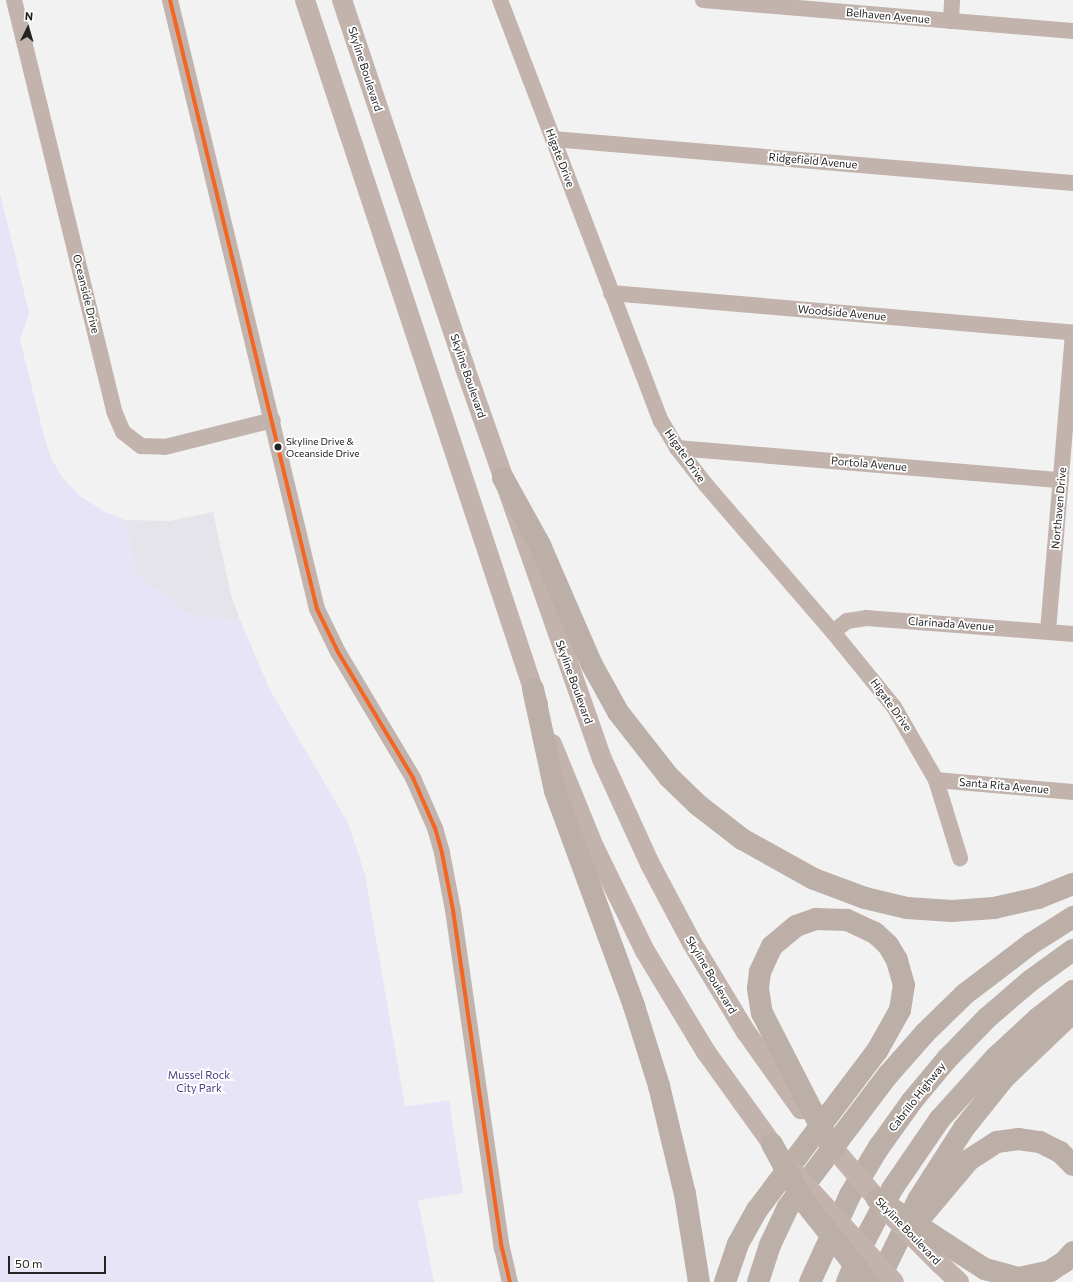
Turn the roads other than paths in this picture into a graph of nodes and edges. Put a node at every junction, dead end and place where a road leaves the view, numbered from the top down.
1 (14, 0) edge
2 (170, 0) edge
3 (305, 0) edge
4 (342, 0) edge
5 (500, 0) edge
6 (703, 0) edge
7 (952, 0) edge
8 (951, 21) junction
9 (1073, 31) edge
10 (553, 139) junction
11 (1073, 183) edge
12 (611, 293) junction
13 (1073, 334) edge
14 (273, 420) junction
15 (677, 448) junction
16 (503, 478) junction
17 (1061, 480) junction
18 (1048, 631) junction
19 (833, 632) junction
20 (1073, 634) edge
21 (533, 689) junction
22 (936, 780) junction
23 (1073, 792) edge
24 (960, 858) dead end
25 (1073, 884) edge
26 (1073, 917) edge
27 (1073, 950) edge
28 (1073, 991) edge
29 (1073, 1012) edge
30 (804, 1105) junction
31 (772, 1144) junction
32 (833, 1149) joint
33 (1073, 1165) edge
34 (877, 1199) joint
35 (1073, 1252) edge
36 (945, 1255) junction
37 (510, 1282) edge
38 (699, 1282) edge
39 (725, 1282) edge
40 (758, 1282) edge
41 (810, 1282) edge
42 (847, 1282) edge
43 (868, 1282) edge
44 (879, 1282) edge
45 (894, 1282) edge
46 (959, 1282) edge

1 - 14 street, Oceanside Drive
2 - 14 street
3 - 21 main road
4 - 16 main road, Skyline Boulevard
5 - 10 street, Higate Drive
6 - 8 street, Belhaven Avenue
7 - 8 street
8 - 9 street, Belhaven Avenue
10 - 11 street, Ridgefield Avenue
10 - 12 street, Higate Drive
12 - 13 street, Woodside Avenue
12 - 15 street, Higate Drive
13 - 17 street, Northaven Drive
14 - 37 street
15 - 17 street, Portola Avenue
15 - 19 street, Higate Drive
16 - 25 highway
16 - 30 main road, Skyline Boulevard
17 - 18 street, Northaven Drive
18 - 19 street, Clarinada Avenue
18 - 20 street, Clarinada Avenue
19 - 22 street, Higate Drive
21 - 31 main road
21 - 38 highway
22 - 23 street, Santa Rita Avenue
22 - 24 street, Higate Drive
26 - 40 highway
27 - 41 highway, Cabrillo Highway
28 - 42 highway
29 - 44 highway
30 - 32 highway, bridge
30 - 39 highway
31 - 43 highway, bridge
31 - 45 main road, bridge
32 - 34 main road, Skyline Boulevard, bridge
33 - 44 highway
34 - 36 highway, bridge
35 - 36 highway
36 - 46 main road, Skyline Boulevard

